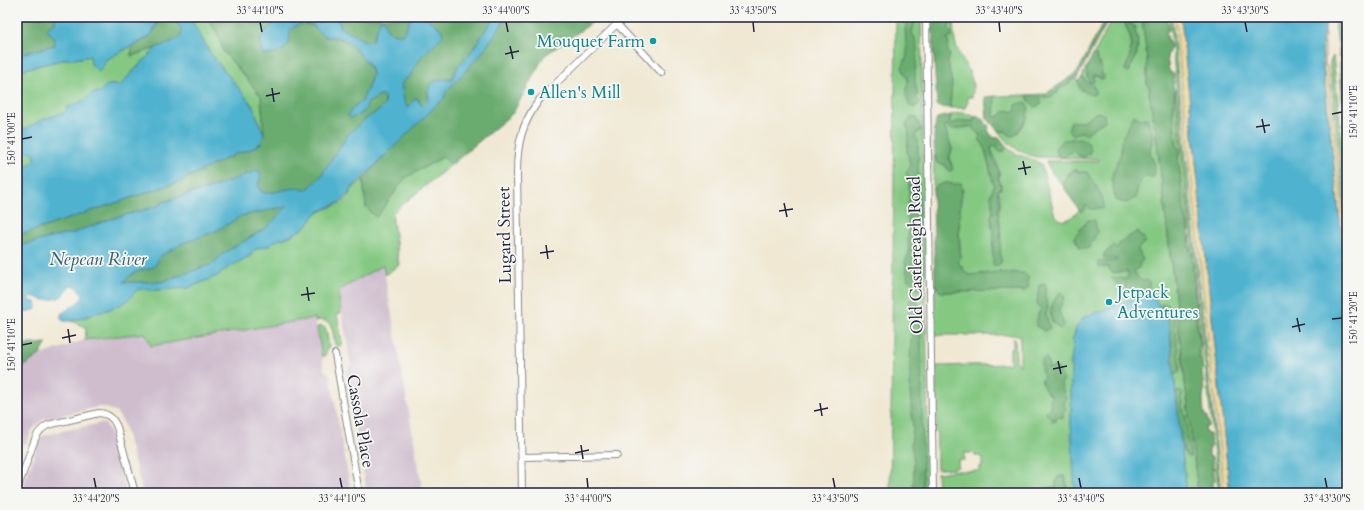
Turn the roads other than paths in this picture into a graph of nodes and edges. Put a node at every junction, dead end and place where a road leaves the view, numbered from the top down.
1 (624, 17) edge
2 (926, 17) edge
3 (617, 24) junction
4 (662, 73) dead end
5 (335, 354) dead end
6 (617, 455) dead end
7 (522, 457) junction
8 (17, 490) edge
9 (135, 493) edge
10 (359, 493) edge
11 (522, 493) edge
12 (933, 493) edge

1 - 3 street, Lugard Street
2 - 12 street, Old Castlereagh Road
3 - 4 street
3 - 7 street, Lugard Street
5 - 10 street, Cassola Place
6 - 7 street
7 - 11 street, Lugard Street
8 - 9 street

